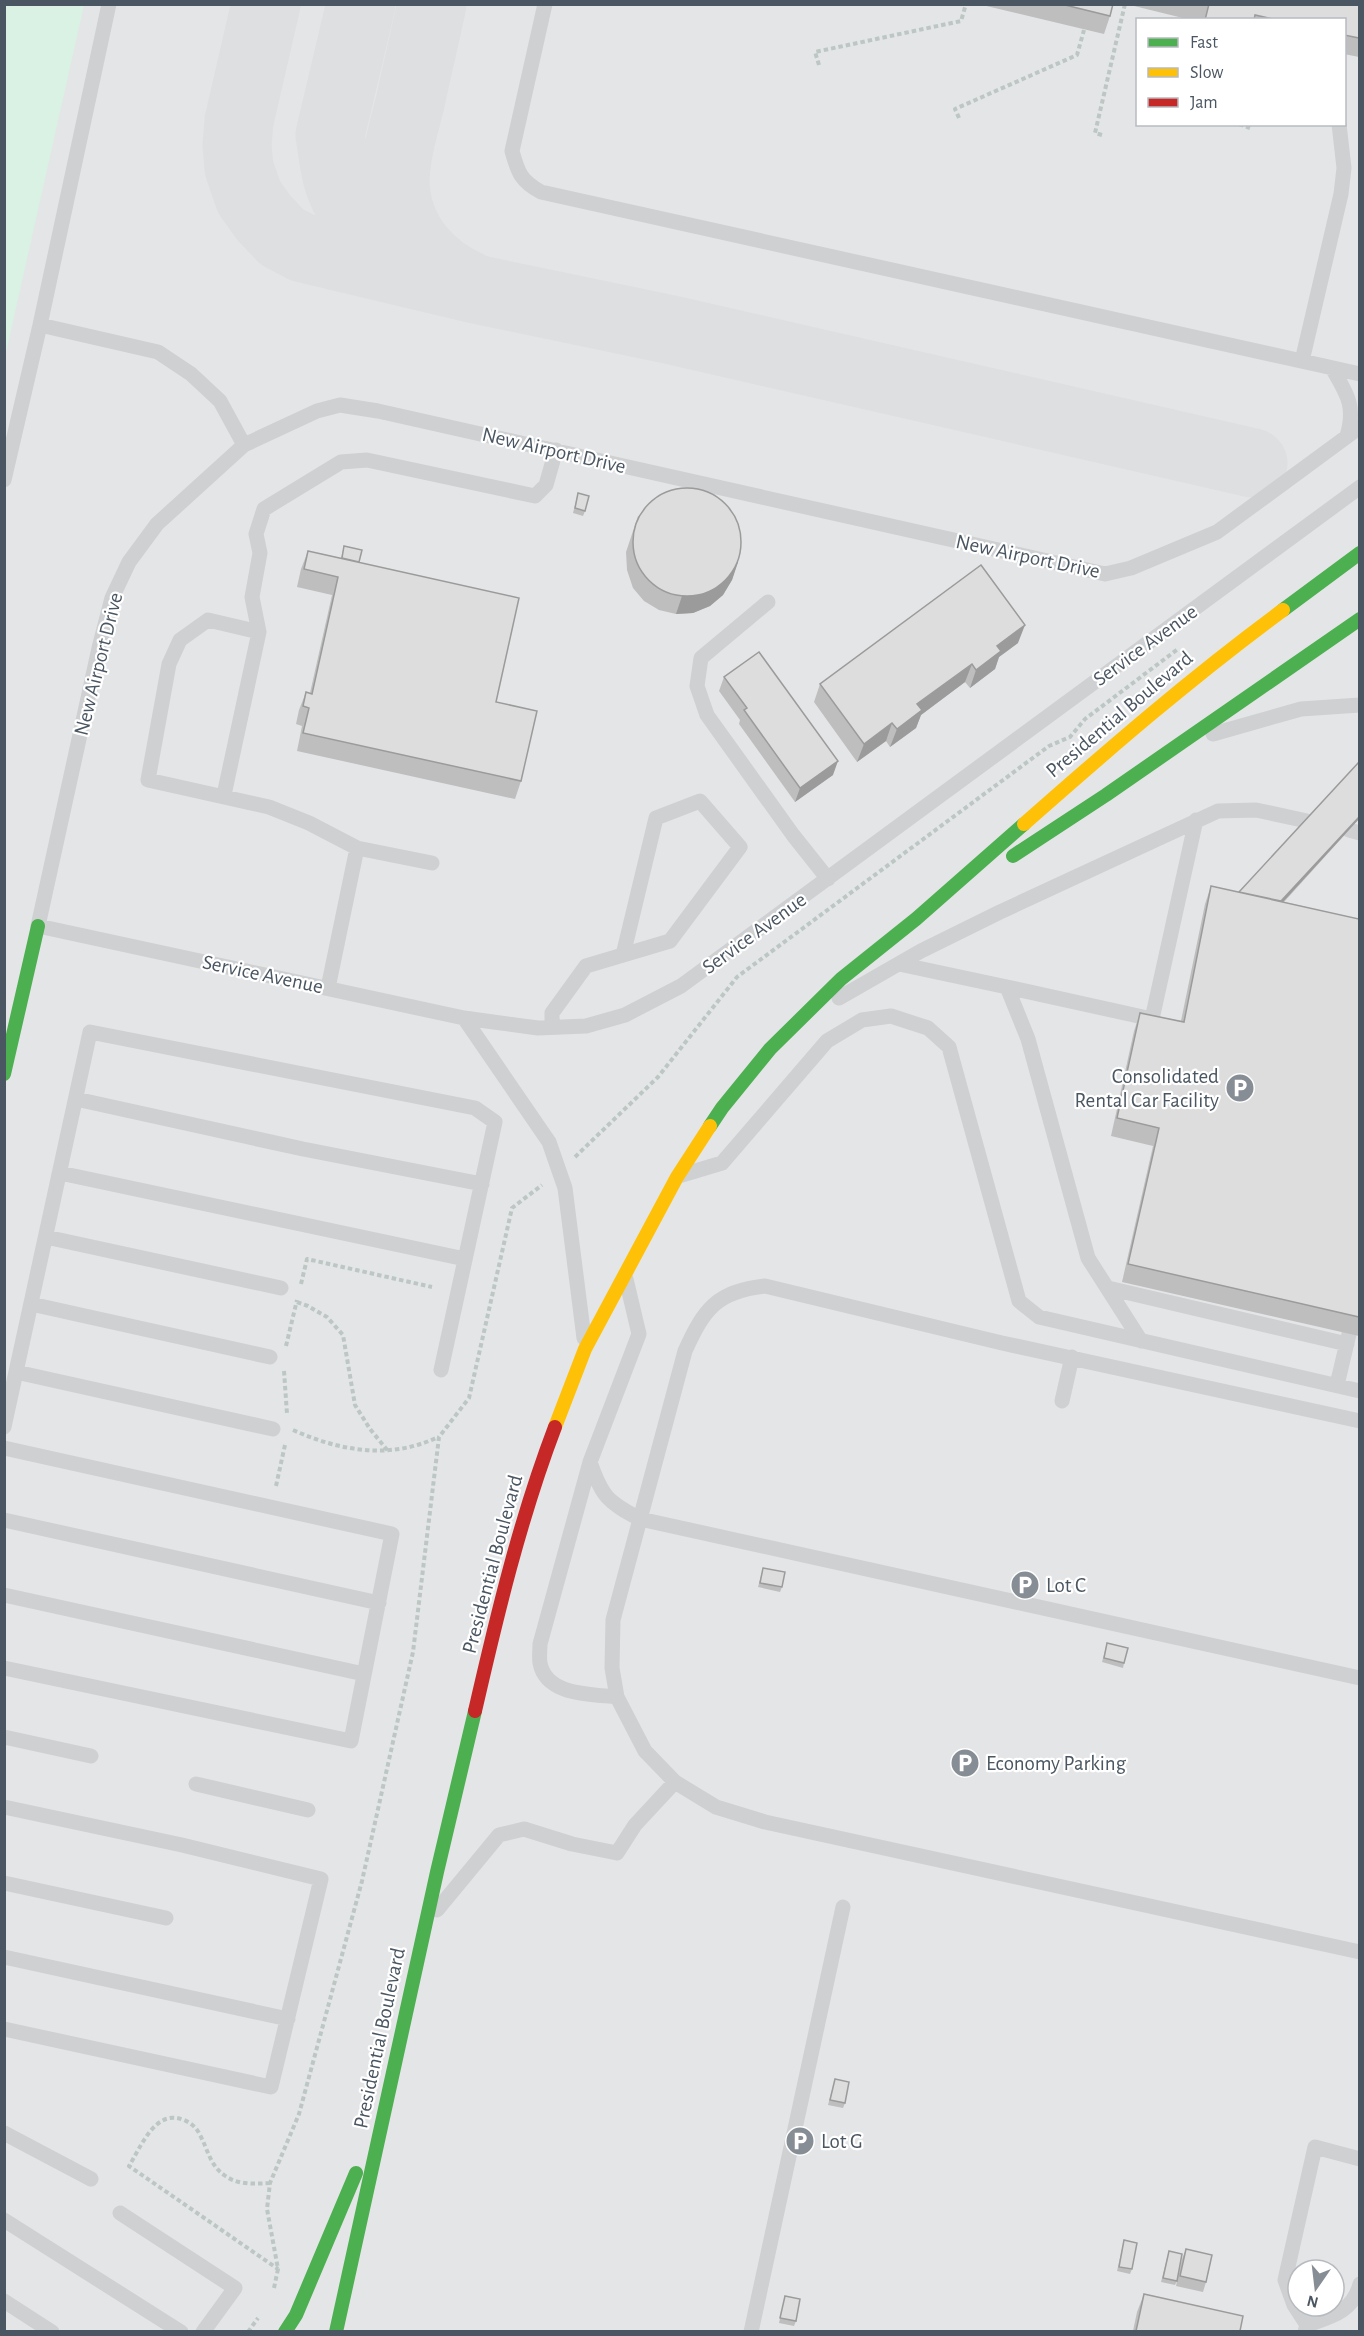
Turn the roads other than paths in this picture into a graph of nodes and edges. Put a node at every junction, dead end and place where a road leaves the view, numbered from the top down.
1 (109, 4) edge
2 (545, 4) edge
3 (1339, 126) edge
4 (40, 325) junction
5 (1302, 361) junction
6 (1332, 368) junction
7 (1359, 374) edge
8 (1353, 431) edge
9 (244, 446) junction
10 (556, 450) junction
11 (4, 480) edge
12 (1359, 487) edge
13 (1359, 554) edge
14 (768, 602) dead end
15 (1359, 619) edge
16 (259, 633) junction
17 (1359, 705) edge
18 (224, 795) junction
19 (1106, 795) junction
20 (1196, 820) junction
21 (1307, 821) edge
22 (357, 848) junction
23 (432, 863) dead end
24 (828, 879) junction
25 (916, 919) junction
26 (38, 926) junction
27 (623, 955) junction
28 (898, 964) junction
29 (1007, 987) junction
30 (328, 988) junction
31 (464, 1018) junction
32 (799, 1021) junction
33 (552, 1028) junction
34 (4, 1074) edge
35 (76, 1100) junction
36 (60, 1173) junction
37 (677, 1177) junction
38 (482, 1184) junction
39 (46, 1237) junction
40 (465, 1259) junction
41 (624, 1273) junction
42 (281, 1288) dead end
43 (1108, 1288) junction
44 (32, 1304) junction
45 (1141, 1341) junction
46 (585, 1349) junction
47 (270, 1357) dead end
48 (1072, 1357) junction
49 (441, 1370) dead end
50 (16, 1372) junction
51 (1337, 1385) junction
52 (1359, 1391) edge
53 (1062, 1401) dead end
54 (1359, 1421) edge
55 (4, 1427) edge
56 (280, 1428) road end
57 (4, 1448) edge
58 (590, 1462) junction
59 (640, 1519) junction
60 (4, 1520) edge
61 (4, 1595) edge
62 (379, 1603) junction
63 (4, 1668) edge
64 (364, 1674) junction
65 (1359, 1678) edge
66 (617, 1697) junction
67 (4, 1737) edge
68 (91, 1756) dead end
69 (675, 1782) junction
70 (196, 1784) dead end
71 (4, 1807) edge
72 (308, 1810) dead end
73 (4, 1883) edge
74 (843, 1907) dead end
75 (166, 1918) dead end
76 (426, 1923) junction
77 (1359, 1952) edge
78 (4, 1958) edge
79 (288, 2019) junction
80 (4, 2029) edge
81 (389, 2094) junction
82 (4, 2133) edge
83 (1359, 2159) edge
84 (91, 2179) dead end
85 (120, 2213) dead end
86 (4, 2220) edge
87 (1359, 2284) edge
88 (4, 2301) edge
89 (1306, 2328) edge
90 (52, 2331) edge
91 (182, 2331) edge
92 (203, 2331) edge
93 (285, 2331) edge
94 (336, 2331) edge
95 (751, 2331) edge

1 - 4 lane
2 - 5 lane
3 - 5 lane
4 - 9 lane
4 - 11 lane
5 - 6 lane
6 - 7 lane
6 - 8 lane
8 - 10 lane, New Airport Drive
9 - 10 lane, New Airport Drive
9 - 26 lane, New Airport Drive
10 - 16 lane
12 - 24 lane, Service Avenue
13 - 25 main road, Presidential Boulevard
14 - 24 lane
15 - 19 main road, Presidential Boulevard
16 - 18 lane
16 - 18 lane
17 - 19 lane
18 - 22 lane
19 - 25 main road, Presidential Boulevard
20 - 21 lane
20 - 28 lane
20 - 29 lane
22 - 23 lane
22 - 30 lane
24 - 33 lane, Service Avenue
25 - 32 main road, Presidential Boulevard
26 - 30 lane, Service Avenue
26 - 34 main road
27 - 27 lane
27 - 33 lane
28 - 29 lane
28 - 32 lane
29 - 43 lane
30 - 31 lane, Service Avenue
31 - 33 lane, Service Avenue
31 - 46 lane
32 - 37 main road, Presidential Boulevard
35 - 36 lane
35 - 38 lane
35 - 38 lane
36 - 39 lane
36 - 40 lane
37 - 41 main road, Presidential Boulevard
37 - 45 lane
38 - 40 lane
39 - 42 lane
39 - 44 lane
40 - 49 lane
41 - 46 main road, Presidential Boulevard
41 - 58 lane
43 - 45 lane
43 - 51 lane
44 - 47 lane
44 - 50 lane
45 - 51 lane
46 - 76 main road, Presidential Boulevard
48 - 53 lane
48 - 54 lane
48 - 59 lane
50 - 55 lane
50 - 56 lane
51 - 52 lane
57 - 62 lane
58 - 59 lane
58 - 66 lane
59 - 65 lane
59 - 66 lane
60 - 62 lane
61 - 64 lane
62 - 64 lane
63 - 64 lane
66 - 69 lane
67 - 68 lane
69 - 76 lane
69 - 77 lane
70 - 72 lane
71 - 79 lane
73 - 75 lane
74 - 95 lane
76 - 81 main road, Presidential Boulevard
78 - 79 lane
79 - 80 lane
81 - 93 main road
81 - 94 main road, Presidential Boulevard
82 - 84 lane
83 - 89 lane
85 - 92 lane
86 - 91 lane
87 - 89 lane
88 - 90 lane

